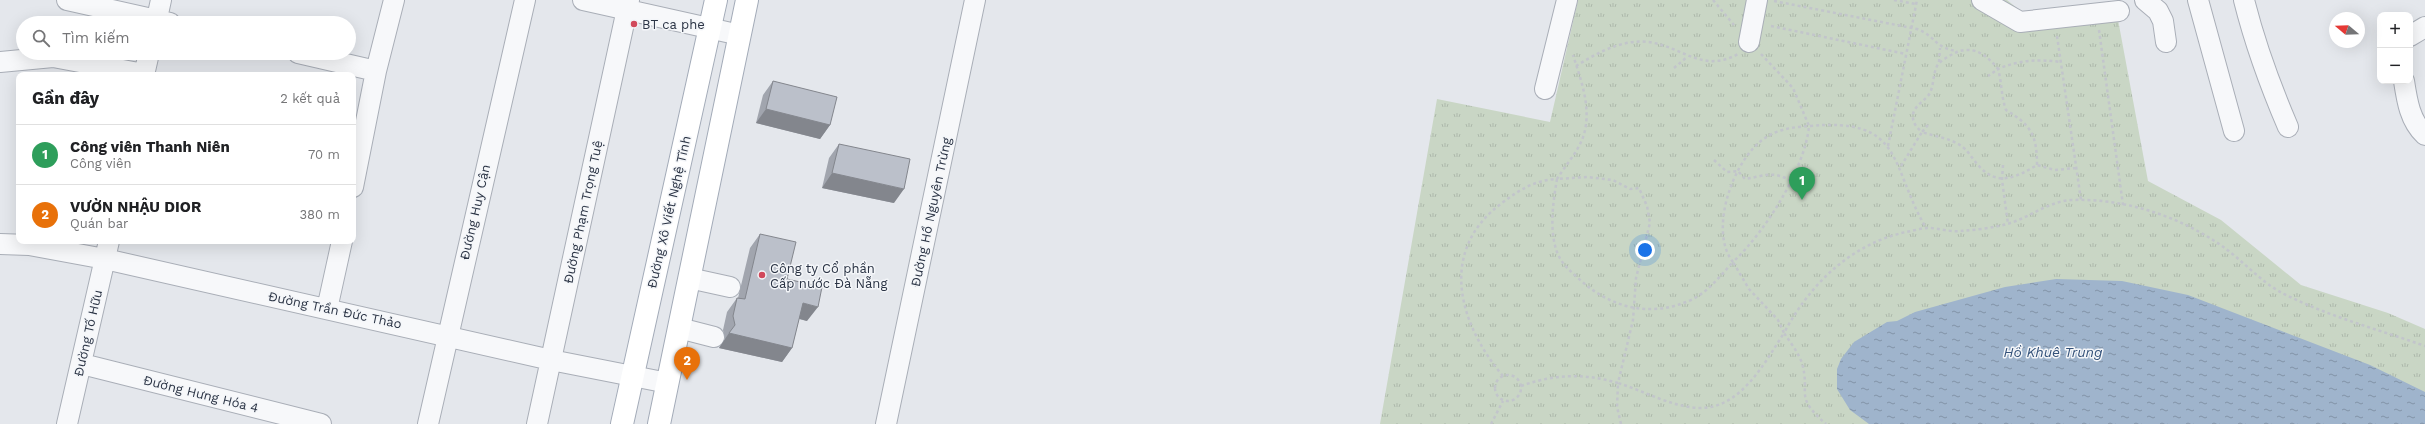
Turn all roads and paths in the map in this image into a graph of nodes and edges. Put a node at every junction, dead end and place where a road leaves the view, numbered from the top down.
1 (67, 0) edge
2 (161, 0) edge
3 (394, 0) edge
4 (525, 0) edge
5 (583, 0) edge
6 (716, 0) edge
7 (748, 0) edge
8 (975, 0) edge
9 (1566, 0) edge
10 (1713, 0) edge
11 (1757, 0) edge
12 (1768, 0) edge
13 (1894, 0) edge
14 (1917, 0) edge
15 (1982, 0) edge
16 (2145, 0) edge
17 (2198, 0) edge
18 (2244, 0) edge
19 (1916, 4) junction
20 (628, 5) edge
21 (2119, 11) dead end
22 (2097, 14) junction
23 (135, 16) edge
24 (161, 16) edge
25 (2055, 20) junction
26 (1753, 22) junction
27 (710, 27) junction
28 (2425, 27) edge
29 (1911, 28) junction
30 (2413, 34) edge
31 (740, 35) junction
32 (1748, 42) junction
33 (2166, 42) dead end
34 (1940, 47) junction
35 (1957, 51) junction
36 (1572, 52) dead end
37 (1906, 54) junction
38 (1687, 57) junction
39 (21, 60) edge
40 (68, 60) edge
41 (147, 60) edge
42 (328, 60) edge
43 (0, 62) edge
44 (2061, 62) junction
45 (1938, 64) junction
46 (1576, 66) junction
47 (1674, 68) dead end
48 (1998, 70) junction
49 (376, 71) junction
50 (129, 72) edge
51 (145, 72) edge
52 (1988, 76) dead end
53 (2405, 84) edge
54 (1545, 89) dead end
55 (1928, 125) dead end
56 (1809, 126) junction
57 (2288, 127) dead end
58 (2234, 130) dead end
59 (1922, 132) junction
60 (2425, 135) edge
61 (1888, 146) junction
62 (1714, 160) dead end
63 (2003, 165) dead end
64 (2037, 165) junction
65 (1900, 167) junction
66 (2076, 168) junction
67 (356, 170) edge
68 (1738, 171) junction
69 (1556, 179) junction
70 (2002, 180) junction
71 (1791, 181) junction
72 (2081, 200) junction
73 (2123, 205) junction
74 (2008, 224) junction
75 (1926, 228) junction
76 (0, 244) edge
77 (341, 244) edge
78 (107, 250) edge
79 (1733, 262) junction
80 (689, 278) junction
81 (730, 287) dead end
82 (1634, 308) junction
83 (327, 309) junction
84 (679, 328) junction
85 (1784, 332) junction
86 (447, 335) junction
87 (714, 337) dead end
88 (2425, 346) edge
89 (551, 360) junction
90 (82, 364) junction
91 (632, 374) junction
92 (1503, 376) junction
93 (668, 383) junction
94 (1618, 383) junction
95 (1521, 386) junction
96 (1503, 401) junction
97 (889, 423) edge
98 (68, 424) edge
99 (321, 424) edge
100 (428, 424) edge
101 (537, 424) edge
102 (622, 424) edge
103 (660, 424) edge
104 (1491, 424) edge
105 (1621, 424) edge
106 (1826, 424) edge

1 - 23 street
2 - 24 street
3 - 49 street
4 - 86 street, Đường Huy Cận
5 - 20 street
6 - 27 main road, Đường Xô Viết Nghệ Tĩnh
7 - 31 main road
8 - 97 street, Đường Hồ Nguyên Trừng
9 - 54 street
10 - 32 path
11 - 26 street
12 - 29 path
13 - 19 path
14 - 19 path
15 - 25 street
16 - 33 street
17 - 58 street
18 - 57 street
19 - 29 path
20 - 27 street
20 - 89 street, Đường Phạm Trọng Tuệ
21 - 22 street
22 - 25 street
22 - 73 path
25 - 44 path
26 - 32 street
26 - 37 path
27 - 31 street
27 - 91 main road, Đường Xô Viết Nghệ Tĩnh
28 - 30 street
29 - 34 path
29 - 37 path
31 - 80 main road
32 - 38 path
32 - 56 path
34 - 35 path
34 - 45 path
35 - 45 path
35 - 48 path
36 - 46 path
37 - 61 path
38 - 46 path
38 - 47 path
39 - 43 street
40 - 50 street
41 - 51 street
42 - 49 street
44 - 48 path
44 - 66 path
45 - 59 path
46 - 69 path
48 - 52 path
48 - 64 path
49 - 67 street
53 - 60 street
55 - 59 path
56 - 61 path
56 - 68 path
56 - 71 path
59 - 65 path
59 - 70 path
61 - 65 path
62 - 68 path
63 - 70 path
64 - 66 path
64 - 70 path
65 - 75 path
66 - 72 path
68 - 71 path
68 - 79 path
69 - 82 path
69 - 82 path
69 - 92 path
70 - 74 path
71 - 79 path
72 - 73 path
72 - 74 path
73 - 88 path
74 - 75 path
75 - 85 path
76 - 78 street, Đường Trần Đức Thảo
77 - 83 street
78 - 83 street, Đường Trần Đức Thảo
78 - 90 street, Đường Tố Hữu
79 - 82 path
79 - 85 path
80 - 81 street
80 - 84 main road
82 - 94 path
83 - 86 street, Đường Trần Đức Thảo
84 - 87 street
84 - 93 main road
85 - 94 path
85 - 106 path
86 - 89 street, Đường Trần Đức Thảo
86 - 100 street, Đường Huy Cận
89 - 91 street, Đường Trần Đức Thảo
89 - 101 street, Đường Phạm Trọng Tuệ
90 - 98 street, Đường Tố Hữu
90 - 99 street, Đường Hưng Hóa 4
91 - 93 street, Đường Trần Đức Thảo
91 - 102 main road, Đường Xô Viết Nghệ Tĩnh
92 - 95 path
92 - 96 path
93 - 103 main road
94 - 95 path
94 - 105 path
95 - 96 path
96 - 104 path

